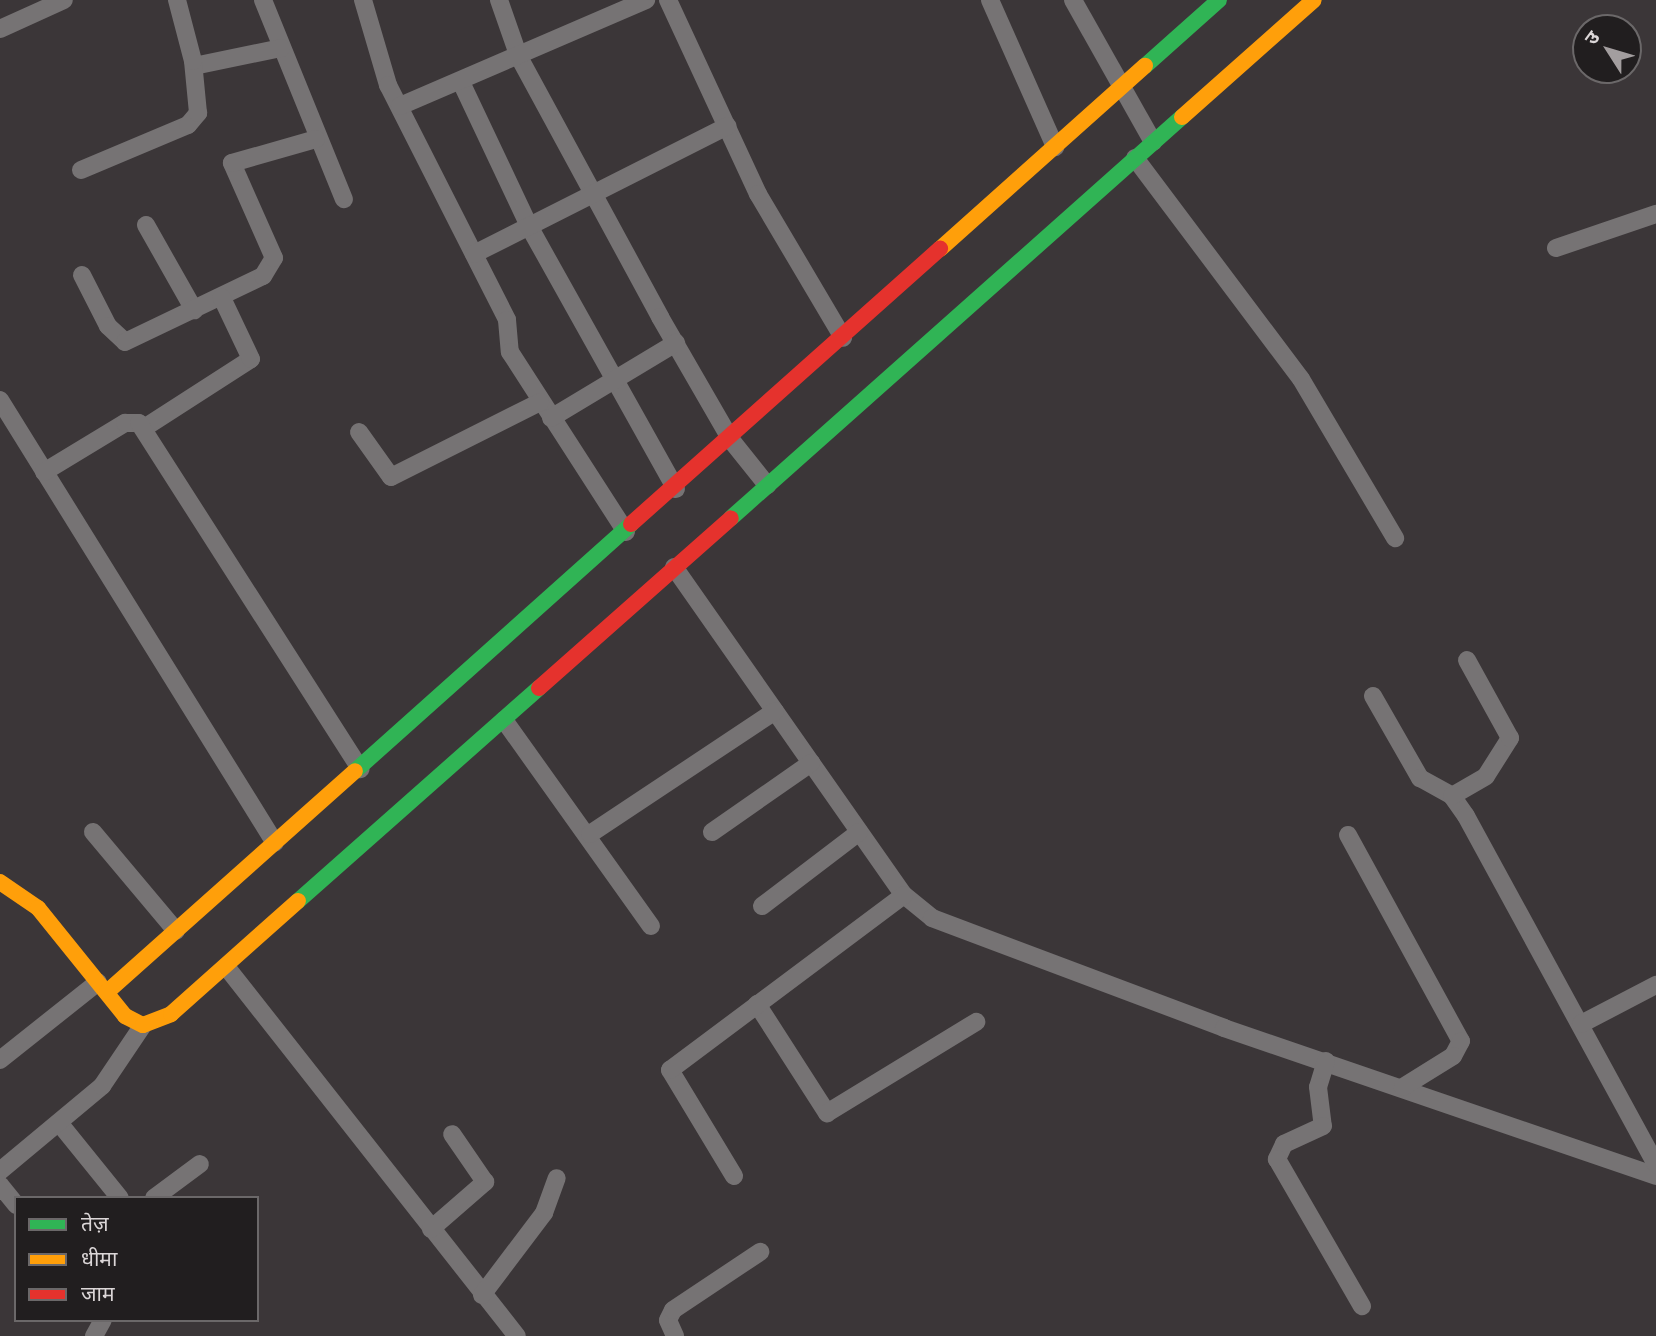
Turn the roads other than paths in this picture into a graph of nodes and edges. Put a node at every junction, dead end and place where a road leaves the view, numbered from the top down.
1 (64, 0) edge
2 (177, 0) edge
3 (263, 0) edge
4 (363, 0) edge
5 (499, 0) edge
6 (646, 0) edge
7 (668, 0) edge
8 (990, 0) edge
9 (1073, 0) edge
10 (1219, 0) edge
11 (1314, 0) edge
12 (0, 29) edge
13 (281, 48) junction
14 (519, 57) junction
15 (194, 66) junction
16 (461, 82) junction
17 (1122, 95) junction
18 (400, 106) junction
19 (727, 126) junction
20 (1148, 135) junction
21 (316, 139) junction
22 (1055, 148) junction
23 (1135, 158) junction
24 (81, 170) dead end
25 (596, 197) junction
26 (344, 198) dead end
27 (1656, 214) edge
28 (146, 225) dead end
29 (530, 228) junction
30 (1556, 248) dead end
31 (474, 254) junction
32 (82, 275) dead end
33 (222, 298) junction
34 (194, 310) junction
35 (843, 338) junction
36 (676, 343) junction
37 (613, 381) junction
38 (0, 400) edge
39 (540, 402) junction
40 (551, 418) junction
41 (144, 428) junction
42 (359, 432) dead end
43 (735, 445) junction
44 (44, 472) junction
45 (762, 479) junction
46 (676, 489) junction
47 (626, 532) junction
48 (1395, 538) dead end
49 (674, 567) junction
50 (1467, 660) dead end
51 (1373, 696) dead end
52 (775, 711) junction
53 (504, 720) junction
54 (811, 763) junction
55 (360, 769) junction
56 (1452, 796) junction
57 (93, 832) dead end
58 (712, 832) dead end
59 (859, 832) junction
60 (590, 834) junction
61 (1348, 835) dead end
62 (275, 843) junction
63 (0, 882) edge
64 (904, 895) junction
65 (762, 906) dead end
66 (651, 926) dead end
67 (176, 931) junction
68 (228, 969) junction
69 (1656, 985) edge
70 (102, 987) junction
71 (757, 1004) junction
72 (976, 1022) dead end
73 (1581, 1024) junction
74 (143, 1025) junction
75 (0, 1060) edge
76 (1326, 1062) junction
77 (1403, 1087) junction
78 (60, 1124) junction
79 (452, 1135) dead end
80 (200, 1164) dead end
81 (1656, 1165) edge
82 (0, 1171) edge
83 (734, 1176) dead end
84 (1656, 1176) edge
85 (556, 1178) dead end
86 (0, 1185) edge
87 (118, 1196) edge
88 (157, 1196) edge
89 (14, 1202) edge
90 (431, 1229) junction
91 (760, 1252) dead end
92 (482, 1295) junction
93 (1362, 1306) dead end
94 (517, 1336) edge
95 (675, 1336) edge

1 - 12 street
2 - 15 street
3 - 13 street
4 - 18 street
5 - 14 street
6 - 14 street
7 - 19 street
8 - 22 street
9 - 17 street
10 - 17 street
11 - 20 street
13 - 15 street
13 - 21 street
14 - 16 street
14 - 25 street
15 - 24 street
16 - 18 street
16 - 29 street
17 - 20 street
17 - 22 street
18 - 31 street
19 - 25 street
19 - 35 street
20 - 23 street
21 - 26 street
21 - 33 street
22 - 35 street
23 - 45 street
23 - 48 street
25 - 29 street
25 - 36 street
27 - 30 street
28 - 34 street
29 - 31 street
29 - 37 street
31 - 39 street
32 - 34 street
33 - 34 street
33 - 41 street
35 - 43 street
36 - 37 street
36 - 43 street
37 - 40 street
37 - 46 street
38 - 44 street
39 - 40 street
39 - 42 street
40 - 47 street
41 - 44 street
41 - 55 street
43 - 45 street
43 - 46 street
44 - 62 street
45 - 49 street
46 - 47 street
47 - 55 street
49 - 52 street
49 - 53 street
50 - 56 street
51 - 56 street
52 - 54 street
52 - 60 street
53 - 60 street
53 - 68 street
54 - 58 street
54 - 59 street
55 - 62 street
56 - 73 street
57 - 67 street
59 - 64 street
59 - 65 street
60 - 66 street
61 - 77 street
62 - 67 street
63 - 70 street
64 - 71 street
64 - 76 street
67 - 70 street
68 - 74 street
68 - 90 street
69 - 73 street
70 - 74 street
70 - 75 street
71 - 72 street
71 - 83 street
73 - 81 street
74 - 78 street
76 - 77 street
76 - 93 street
77 - 84 street
78 - 82 street
78 - 87 street
79 - 90 street
80 - 88 street
85 - 92 street
86 - 89 street
90 - 92 street
91 - 95 street
92 - 94 street

